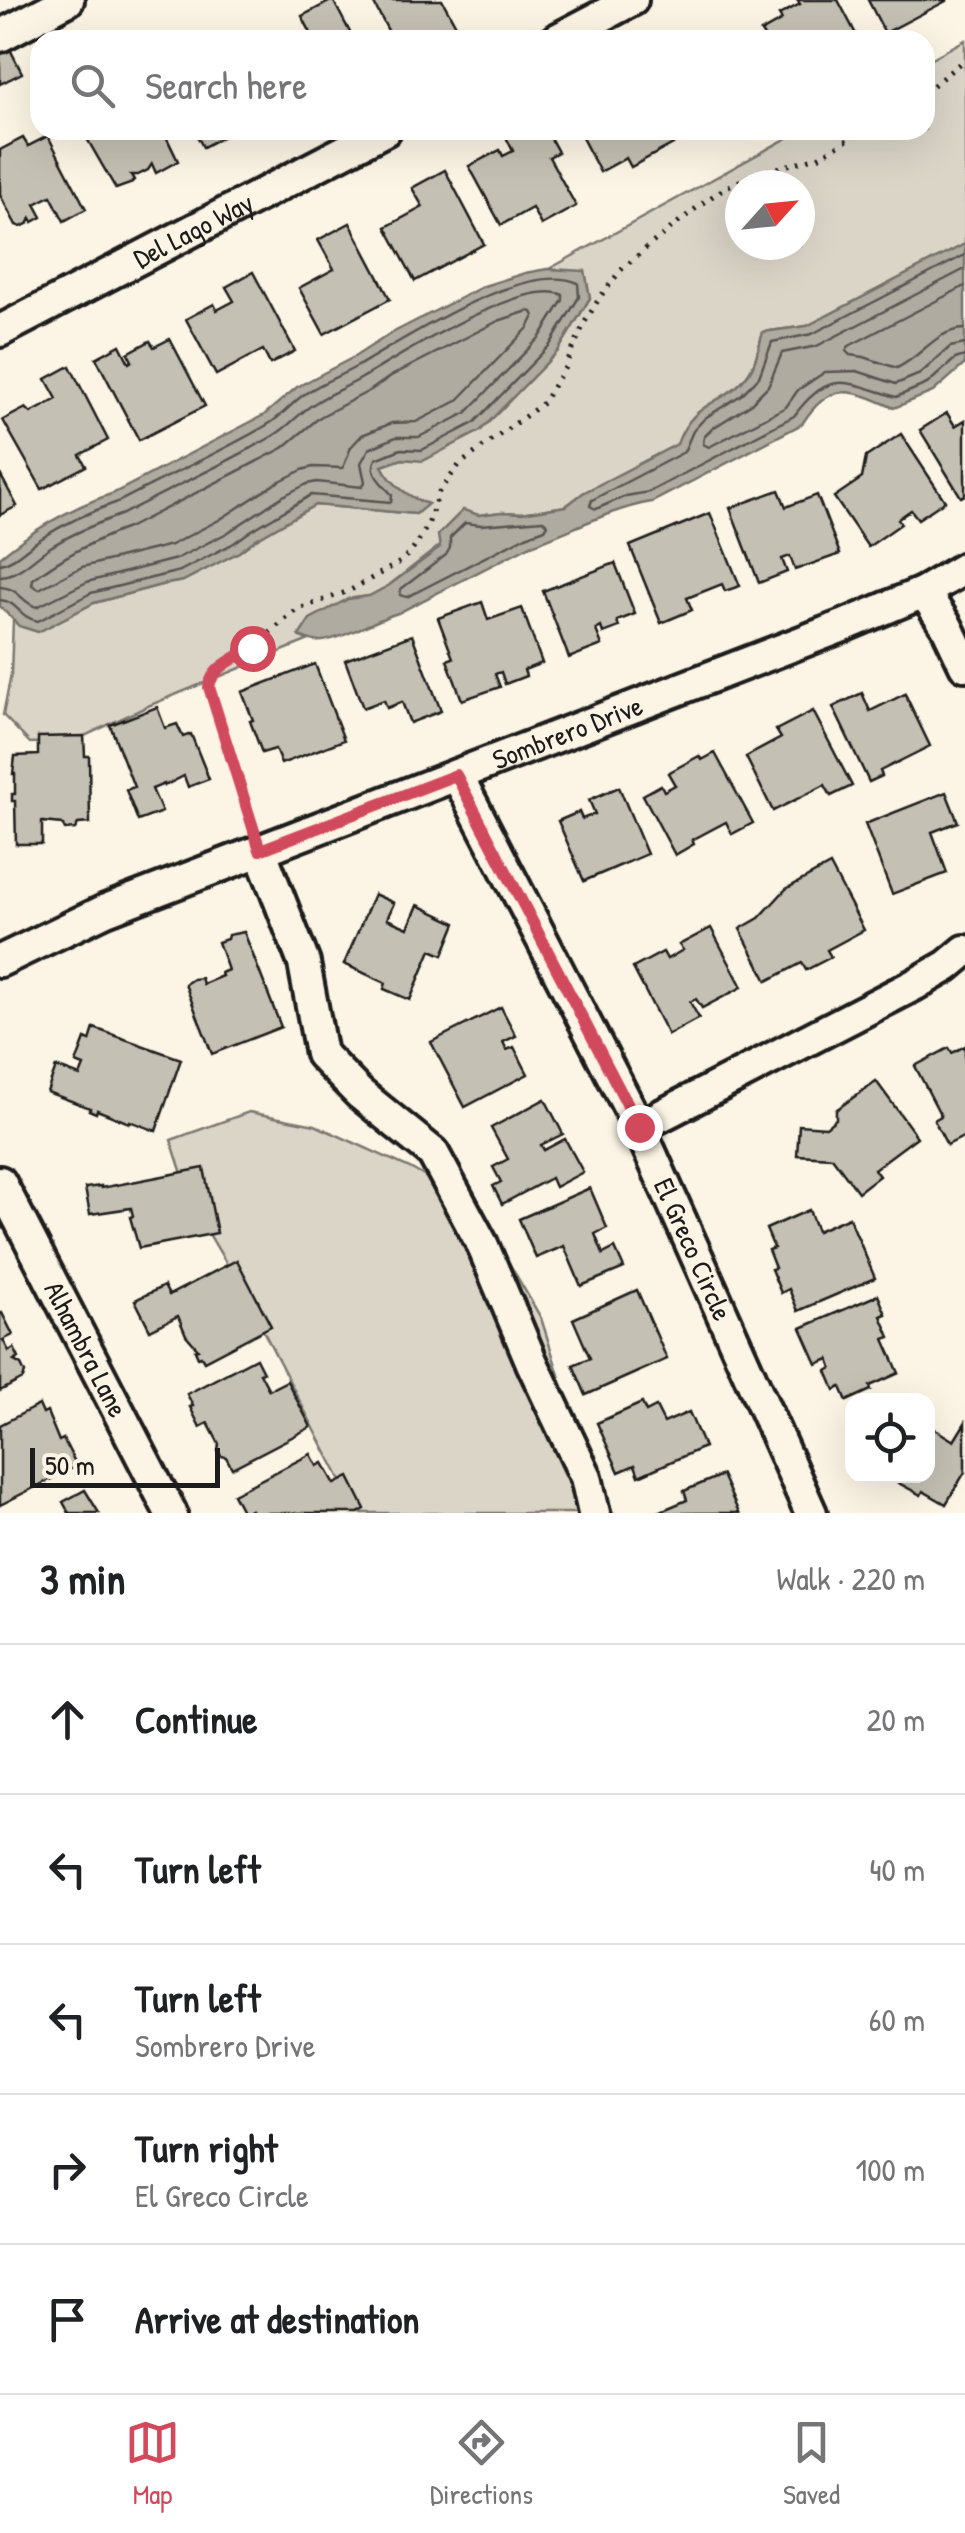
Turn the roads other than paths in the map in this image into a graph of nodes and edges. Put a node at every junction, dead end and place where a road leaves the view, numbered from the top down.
1 (68, 0) edge
2 (632, 0) edge
3 (575, 30) edge
4 (0, 36) edge
5 (366, 140) edge
6 (0, 331) edge
7 (965, 568) edge
8 (924, 592) junction
9 (965, 665) edge
10 (456, 775) junction
11 (260, 850) junction
12 (965, 951) edge
13 (0, 961) edge
14 (639, 1127) junction
15 (0, 1182) edge
16 (811, 1512) edge
17 (171, 1513) edge
18 (594, 1513) edge

1 - 4 street
2 - 3 street
5 - 6 street, Del Lago Way
7 - 8 street, Sombrero Drive
8 - 9 street
8 - 10 street, Sombrero Drive
10 - 11 street, Sombrero Drive
10 - 14 street, El Greco Circle
11 - 13 street, Sombrero Drive
11 - 18 street
12 - 14 street
14 - 16 street, El Greco Circle
15 - 17 street, Alhambra Lane

